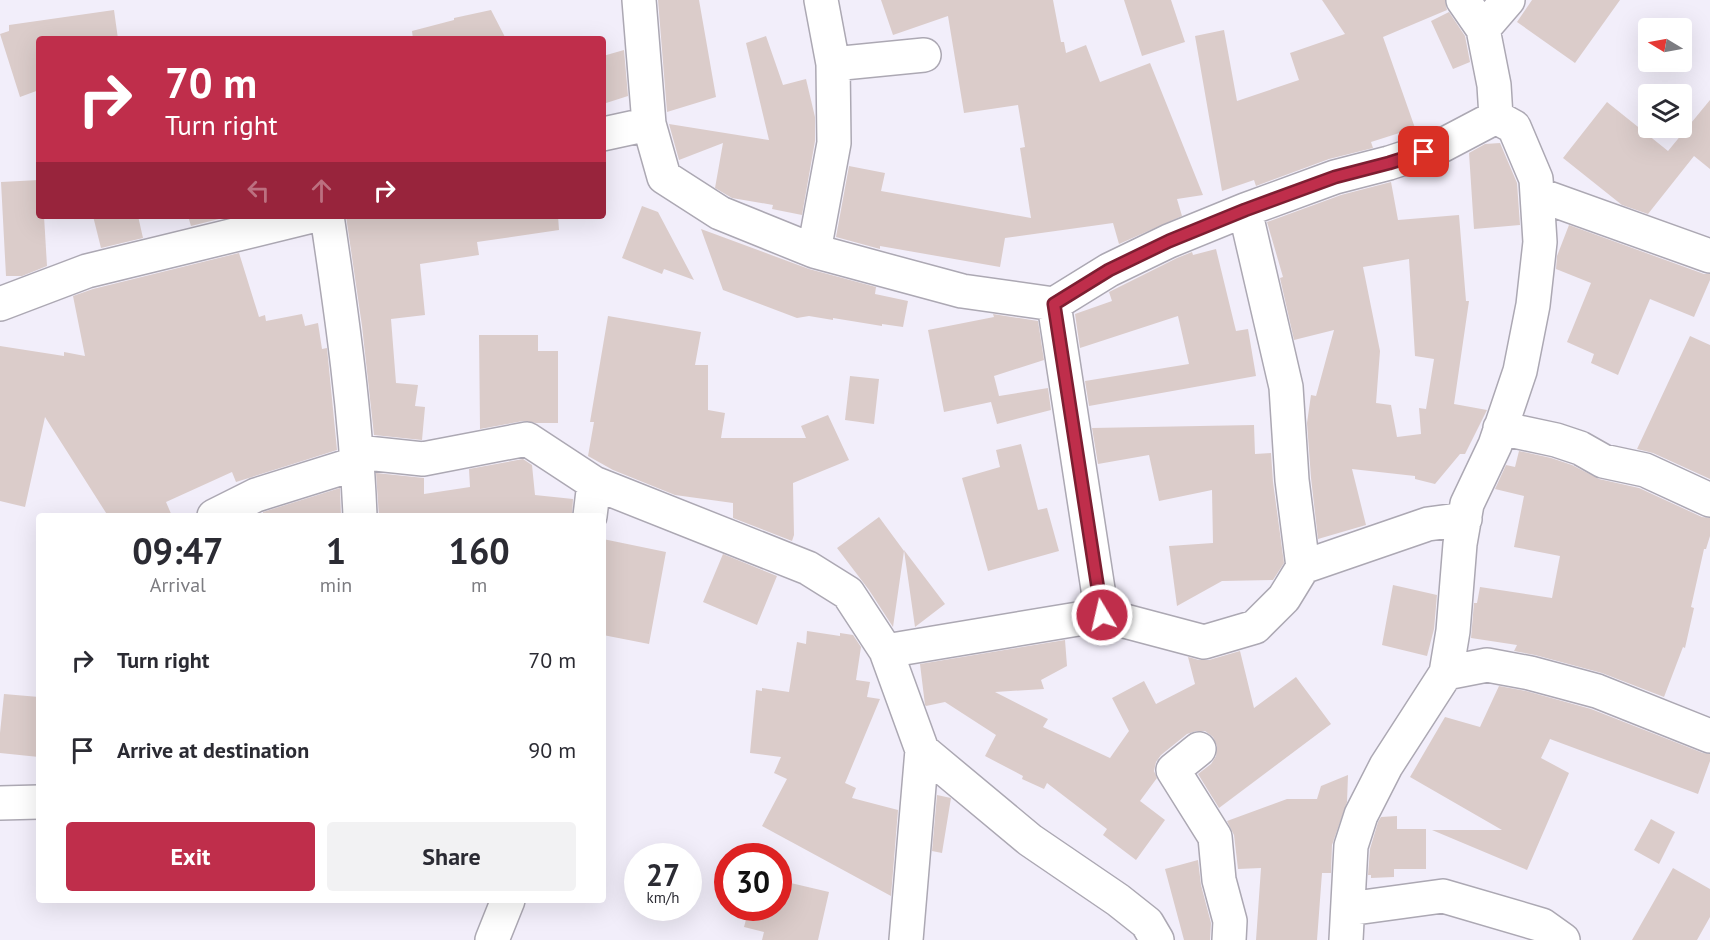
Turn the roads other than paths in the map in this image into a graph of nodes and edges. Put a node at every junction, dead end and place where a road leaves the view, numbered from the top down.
1 (639, 0) edge
2 (820, 0) edge
3 (1464, 0) edge
4 (1508, 0) edge
5 (1483, 29) junction
6 (924, 56) dead end
7 (833, 64) junction
8 (1496, 117) junction
9 (649, 124) junction
10 (606, 133) edge
11 (1537, 194) junction
12 (1245, 210) junction
13 (300, 219) edge
14 (327, 219) edge
15 (814, 251) junction
16 (1710, 256) edge
17 (0, 304) edge
18 (1054, 304) junction
19 (1500, 428) junction
20 (358, 458) junction
21 (594, 483) junction
22 (1710, 500) edge
23 (220, 513) edge
24 (360, 513) edge
25 (590, 513) edge
26 (1465, 519) junction
27 (1303, 567) junction
28 (1102, 615) junction
29 (886, 651) junction
30 (1446, 674) junction
31 (1710, 736) edge
32 (1199, 749) dead end
33 (922, 750) junction
34 (36, 802) edge
35 (0, 803) edge
36 (507, 903) edge
37 (1347, 924) edge
38 (492, 940) edge
39 (906, 940) edge
40 (1157, 940) edge
41 (1229, 940) edge
42 (1563, 940) edge

1 - 9 street
2 - 7 street
3 - 5 street
4 - 5 street
5 - 8 street
6 - 7 street
7 - 15 street
8 - 11 street
8 - 12 street
9 - 10 street
9 - 15 street
11 - 16 street
11 - 19 street
12 - 18 street
12 - 27 street
13 - 17 street
14 - 20 street
15 - 18 street
18 - 28 street
19 - 22 street
19 - 26 street
20 - 21 street
20 - 23 street
20 - 24 street
21 - 25 street
21 - 29 street
26 - 27 street
26 - 30 street
27 - 28 street
28 - 29 street
29 - 33 street
30 - 31 street
30 - 37 street
32 - 41 street
33 - 39 street
33 - 40 street
34 - 35 street
36 - 38 street
37 - 42 street

